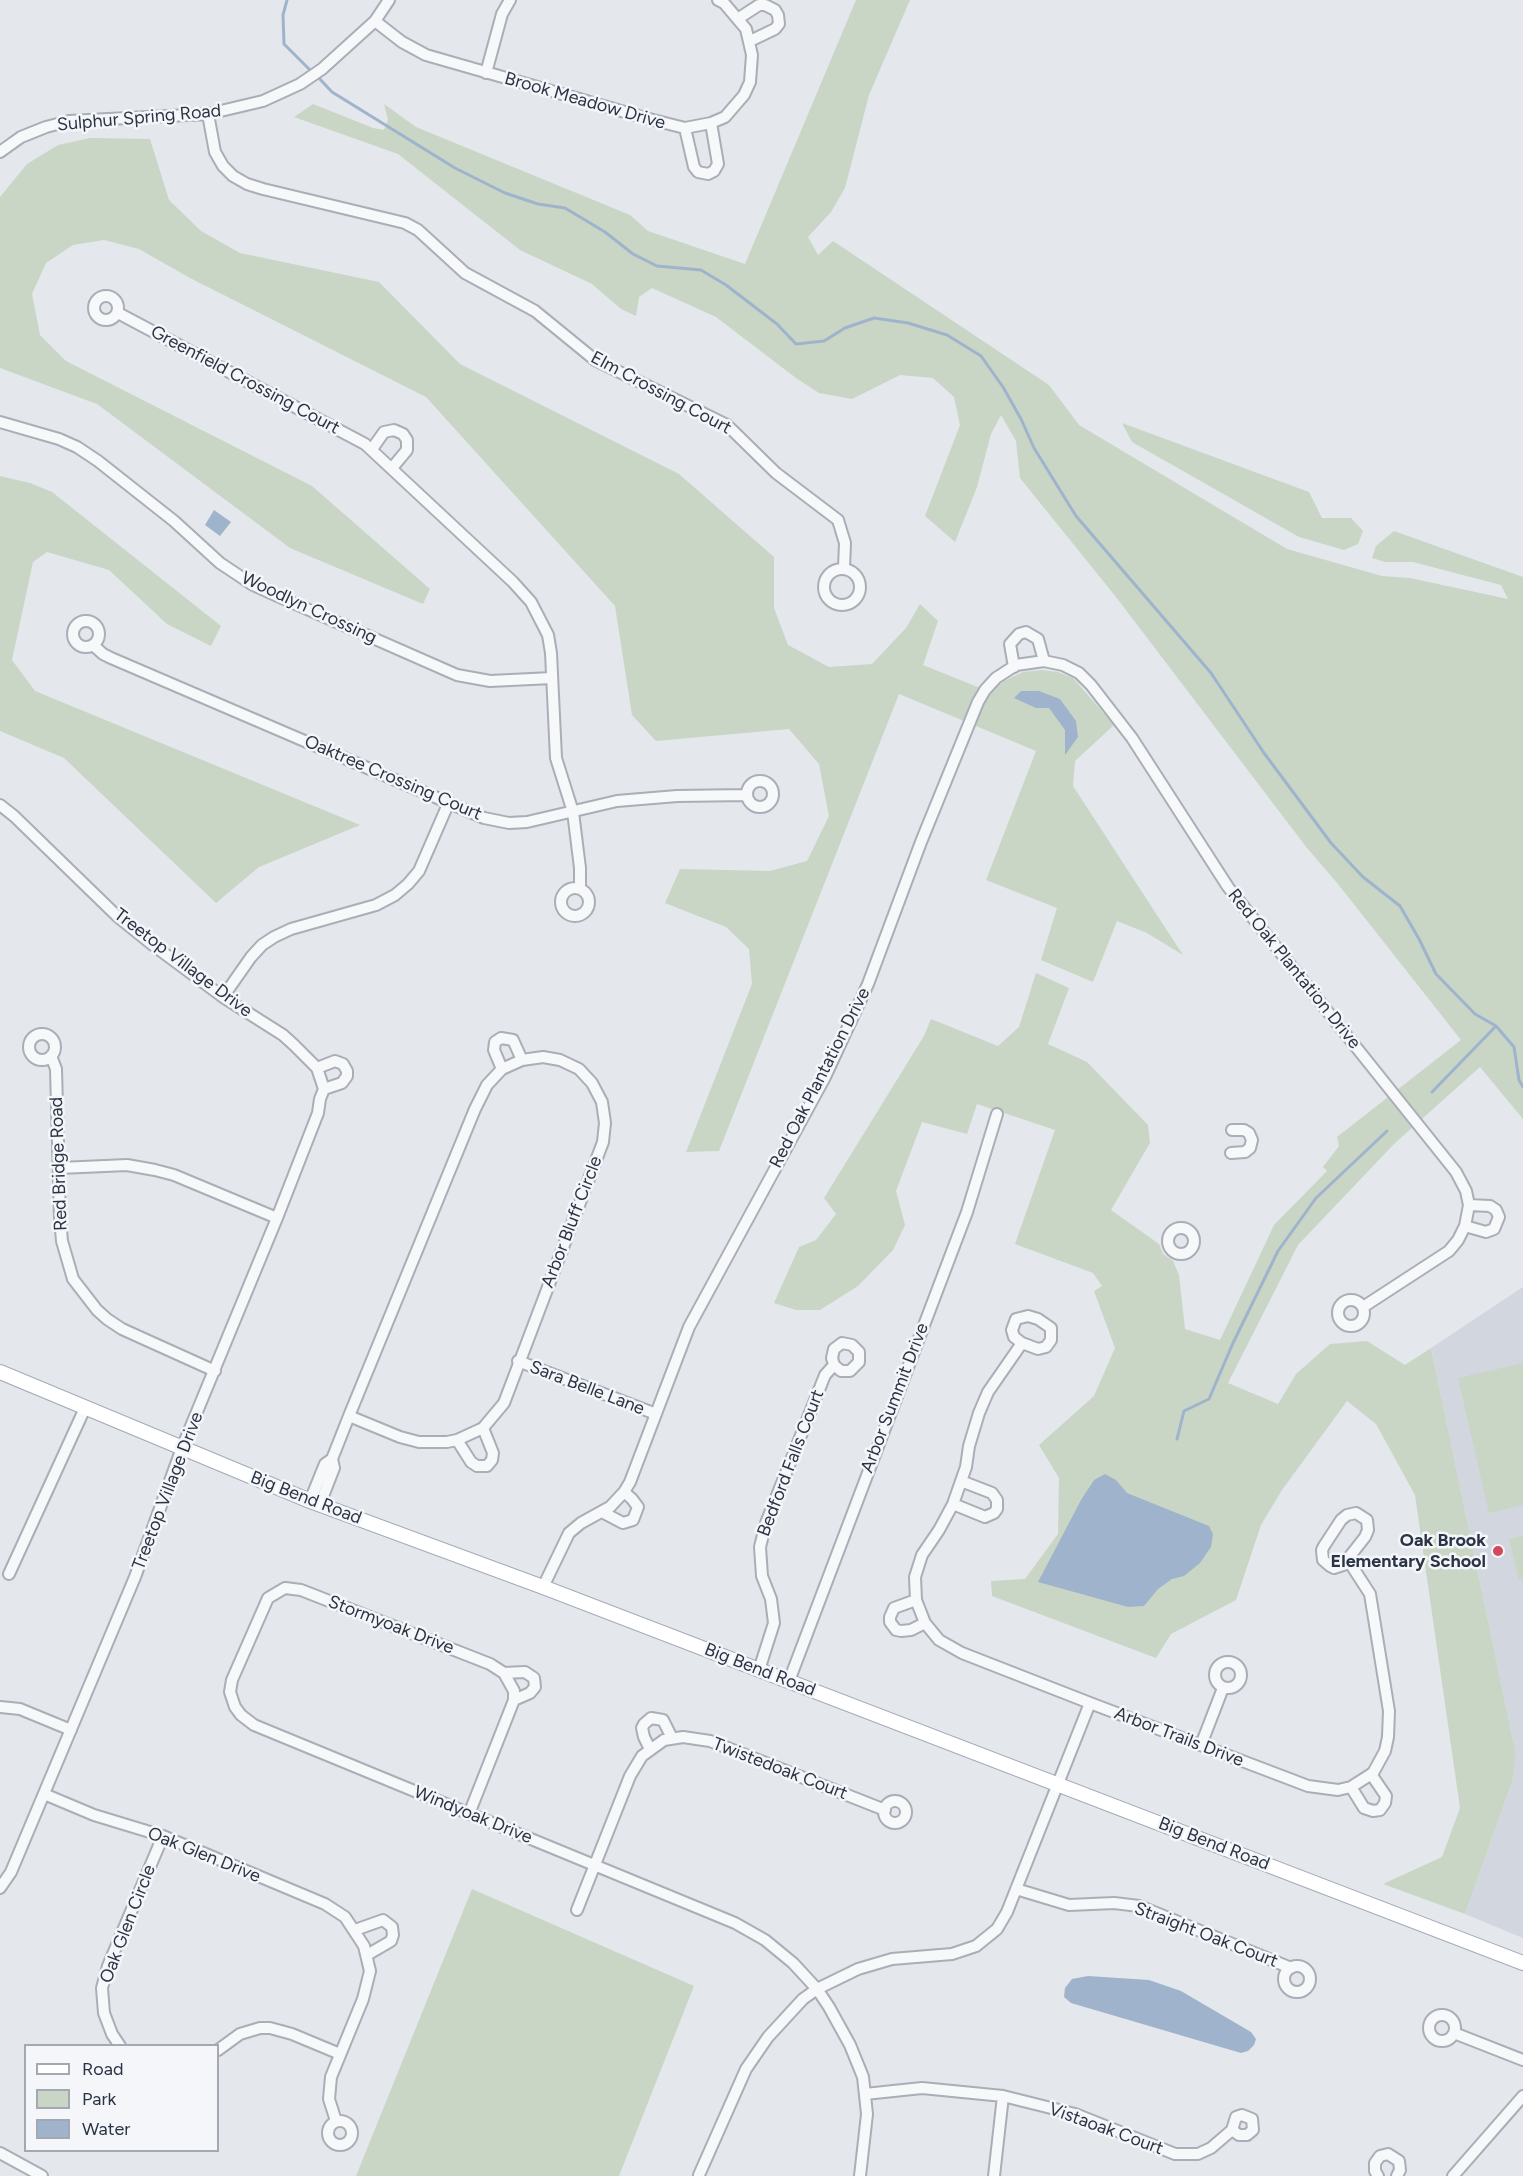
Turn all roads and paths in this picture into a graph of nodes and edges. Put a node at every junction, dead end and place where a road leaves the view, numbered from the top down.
1 (389, 0) edge
2 (510, 0) edge
3 (717, 0) edge
4 (739, 18) junction
5 (375, 21) junction
6 (750, 41) junction
7 (486, 73) junction
8 (208, 114) junction
9 (711, 123) junction
10 (685, 128) junction
11 (0, 152) edge
12 (118, 313) dead end
13 (0, 422) edge
14 (372, 449) junction
15 (392, 468) junction
16 (844, 568) dead end
17 (93, 645) dead end
18 (1044, 661) junction
19 (1014, 667) junction
20 (552, 678) junction
21 (746, 795) dead end
22 (449, 802) junction
23 (0, 805) edge
24 (573, 812) junction
25 (580, 889) dead end
26 (223, 997) junction
27 (51, 1056) dead end
28 (522, 1060) junction
29 (317, 1068) junction
30 (502, 1069) junction
31 (324, 1089) junction
32 (997, 1114) dead end
33 (1232, 1130) dead end
34 (1231, 1153) dead end
35 (60, 1168) junction
36 (1469, 1206) junction
37 (277, 1218) junction
38 (1465, 1227) junction
39 (1363, 1307) dead end
40 (1022, 1343) dead end
41 (518, 1361) junction
42 (834, 1365) dead end
43 (215, 1371) junction
44 (0, 1372) edge
45 (85, 1408) junction
46 (656, 1414) junction
47 (349, 1416) junction
48 (483, 1428) junction
49 (458, 1440) junction
50 (182, 1448) junction
51 (961, 1480) junction
52 (624, 1492) junction
53 (315, 1503) junction
54 (953, 1504) junction
55 (602, 1512) junction
56 (1348, 1560) junction
57 (9, 1574) dead end
58 (543, 1587) junction
59 (275, 1592) joint
60 (916, 1600) junction
61 (925, 1623) junction
62 (759, 1670) junction
63 (504, 1673) junction
64 (789, 1681) junction
65 (1223, 1688) dead end
66 (514, 1700) junction
67 (1090, 1703) junction
68 (0, 1707) edge
69 (70, 1730) junction
70 (672, 1738) junction
71 (1201, 1745) junction
72 (650, 1749) junction
73 (1371, 1774) junction
74 (1059, 1784) junction
75 (1351, 1787) junction
76 (44, 1794) junction
77 (885, 1810) dead end
78 (469, 1814) junction
79 (163, 1836) junction
80 (594, 1865) junction
81 (0, 1888) edge
82 (1016, 1889) junction
83 (577, 1910) dead end
84 (355, 1930) junction
85 (367, 1955) junction
86 (1523, 1963) edge
87 (1291, 1968) dead end
88 (817, 1989) junction
89 (1454, 2033) dead end
90 (119, 2044) edge
91 (219, 2049) edge
92 (340, 2054) junction
93 (1523, 2060) edge
94 (865, 2094) junction
95 (1003, 2096) junction
96 (1523, 2096) edge
97 (336, 2121) dead end
98 (1233, 2130) dead end
99 (0, 2153) edge
100 (1398, 2175) edge
101 (42, 2176) edge
102 (689, 2176) edge
103 (700, 2176) edge
104 (860, 2176) edge
105 (994, 2176) edge
106 (1378, 2176) edge
107 (1453, 2176) edge

1 - 5 street, Sulphur Spring Road
2 - 7 street, Brook Meadow Drive
3 - 4 street, Brook Meadow Drive
4 - 6 street, Brook Meadow Drive
4 - 6 street
5 - 7 street, Brook Meadow Drive
5 - 8 street, Sulphur Spring Road
6 - 9 street, Brook Meadow Drive
7 - 10 street, Brook Meadow Drive
8 - 11 street, Sulphur Spring Road
8 - 16 street, Elm Crossing Court
9 - 10 street, Brook Meadow Drive
9 - 10 street, Brook Meadow Drive
12 - 14 street, Greenfield Crossing Court
13 - 20 street, Woodlyn Crossing
14 - 15 street, Greenfield Crossing Court
14 - 15 street
15 - 20 street, Greenfield Crossing Court
17 - 22 street, Oaktree Crossing Court
18 - 19 street, Red Oak Plantation Drive
18 - 19 street
18 - 36 street, Red Oak Plantation Drive
19 - 46 street, Red Oak Plantation Drive
20 - 24 street, Greenfield Crossing Court
21 - 24 street, Oaktree Crossing Court
22 - 24 street, Oaktree Crossing Court
22 - 26 street
23 - 26 street, Treetop Village Drive
24 - 25 street, Greenfield Crossing Court
26 - 29 street, Treetop Village Drive
27 - 35 street, Red Bridge Road
28 - 30 street, Arbor Bluff Circle
28 - 30 street
28 - 41 street, Arbor Bluff Circle
29 - 31 street, Treetop Village Drive
29 - 31 street
30 - 47 street, Arbor Bluff Circle
31 - 37 street, Treetop Village Drive
32 - 64 street, Arbor Summit Drive
33 - 34 street
35 - 37 street
35 - 43 street, Red Bridge Road
36 - 38 street
36 - 38 street
37 - 43 street, Treetop Village Drive
38 - 39 street
40 - 51 street
41 - 46 street, Sara Belle Lane
41 - 48 street, Arbor Bluff Circle
42 - 62 street, Bedford Falls Court
43 - 50 street, Treetop Village Drive
44 - 45 main road, Big Bend Road
45 - 50 main road, Big Bend Road
45 - 57 street
46 - 52 street, Red Oak Plantation Drive
47 - 49 street, Arbor Bluff Circle
47 - 53 street, Arbor Bluff Circle
48 - 49 street, Arbor Bluff Circle
48 - 49 street
50 - 53 main road, Big Bend Road
50 - 69 street, Treetop Village Drive
51 - 54 street
51 - 54 street
52 - 55 street, Red Oak Plantation Drive
52 - 55 street
53 - 58 main road, Big Bend Road
54 - 60 street
55 - 58 street, Red Oak Plantation Drive
56 - 56 street
56 - 73 street
58 - 62 main road, Big Bend Road
59 - 63 street, Stormyoak Drive
59 - 78 street, Windyoak Drive
60 - 61 street
60 - 61 street
61 - 67 street
62 - 64 main road, Big Bend Road
63 - 66 street
63 - 66 street, Stormyoak Drive
64 - 74 main road, Big Bend Road
65 - 71 street
66 - 78 street, Stormyoak Drive
67 - 71 street, Arbor Trails Drive
67 - 74 street, Arbor Trails Drive
68 - 69 street
69 - 76 street, Treetop Village Drive
70 - 72 street, Twistedoak Court
70 - 72 street
70 - 77 street, Twistedoak Court
71 - 75 street, Arbor Trails Drive
72 - 80 street, Twistedoak Court
73 - 75 street
73 - 75 street
74 - 82 street, Arbor Trails Drive
74 - 86 main road, Big Bend Road
76 - 79 street, Oak Glen Drive
76 - 81 street, Treetop Village Drive
78 - 80 street, Windyoak Drive
79 - 84 street, Oak Glen Drive
79 - 90 street, Oak Glen Circle
80 - 83 street, Twistedoak Court
80 - 88 street, Windyoak Drive
82 - 87 street, Straight Oak Court
82 - 88 street, Arbor Trails Drive
84 - 85 street, Oak Glen Drive
84 - 85 street
85 - 92 street, Oak Glen Drive
88 - 94 street, Windyoak Drive
88 - 103 street, Arbor Trails Drive
89 - 93 street
91 - 92 street
92 - 97 street, Oak Glen Drive
94 - 95 street, Vistaoak Court
94 - 104 street, Windyoak Drive
95 - 98 street, Vistaoak Court
95 - 105 street
96 - 107 street
99 - 101 street
100 - 106 street
102 - 103 street

